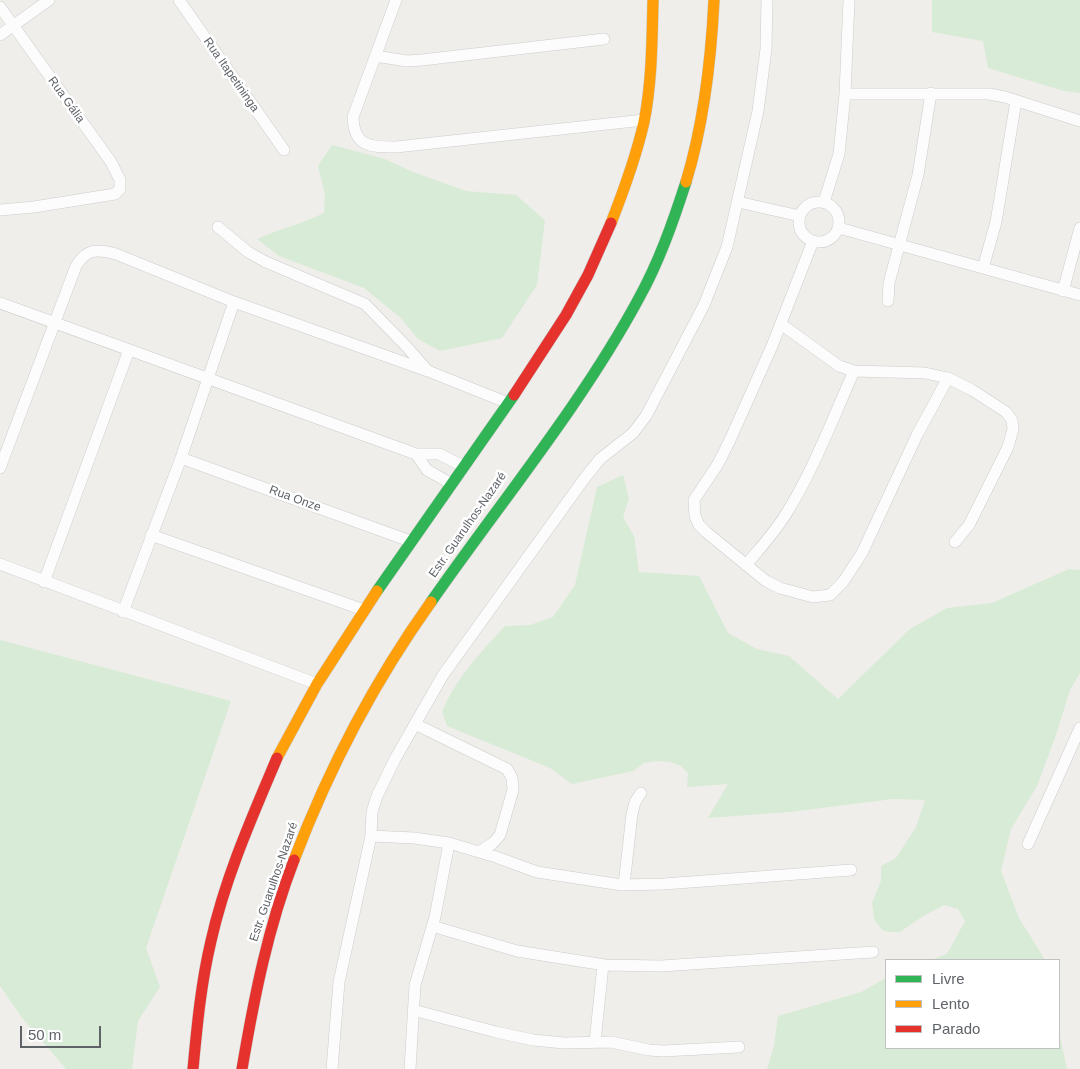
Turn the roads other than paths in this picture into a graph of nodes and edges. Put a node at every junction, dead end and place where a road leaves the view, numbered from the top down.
1 (49, 0) edge
2 (179, 0) edge
3 (396, 0) edge
4 (653, 0) edge
5 (714, 0) edge
6 (766, 0) edge
7 (848, 0) edge
8 (0, 7) edge
9 (13, 26) junction
10 (0, 35) edge
11 (604, 39) dead end
12 (376, 56) junction
13 (845, 94) junction
14 (931, 94) junction
15 (1016, 101) junction
16 (644, 120) junction
17 (1080, 121) edge
18 (284, 150) dead end
19 (738, 202) junction
20 (824, 202) junction
21 (0, 210) edge
22 (800, 216) junction
23 (218, 227) dead end
24 (839, 228) junction
25 (1080, 228) edge
26 (813, 241) junction
27 (900, 245) junction
28 (983, 268) junction
29 (1063, 291) junction
30 (1080, 295) edge
31 (888, 301) dead end
32 (234, 302) junction
33 (0, 303) edge
34 (54, 321) junction
35 (781, 324) junction
36 (129, 350) junction
37 (428, 371) junction
38 (854, 371) junction
39 (208, 378) junction
40 (948, 378) junction
41 (508, 403) junction
42 (416, 454) junction
43 (180, 458) junction
44 (463, 466) junction
45 (0, 468) edge
46 (450, 483) junction
47 (151, 535) junction
48 (410, 541) junction
49 (955, 542) dead end
50 (0, 564) edge
51 (746, 565) junction
52 (44, 582) junction
53 (364, 610) junction
54 (123, 612) junction
55 (317, 684) junction
56 (415, 724) junction
57 (1080, 728) edge
58 (641, 793) dead end
59 (371, 836) junction
60 (449, 843) junction
61 (1028, 844) dead end
62 (479, 852) junction
63 (852, 870) dead end
64 (624, 885) junction
65 (432, 926) junction
66 (873, 952) dead end
67 (603, 965) junction
68 (413, 1010) junction
69 (595, 1042) junction
70 (740, 1047) dead end
71 (193, 1069) edge
72 (242, 1069) edge
73 (332, 1069) edge
74 (410, 1069) edge

1 - 9 street
2 - 18 street, Rua Itapetininga
3 - 12 street
4 - 16 street
5 - 72 street, Estr. Guarulhos-Nazaré
6 - 19 street
7 - 13 street
8 - 9 street, Rua Gália
9 - 10 street
9 - 21 street, Rua Gália
11 - 12 street
12 - 16 street
13 - 14 street
13 - 20 street
14 - 15 street
14 - 27 street
15 - 17 street
15 - 28 street
16 - 41 street
19 - 22 street
19 - 56 street
20 - 22 street
20 - 24 street
22 - 26 street
23 - 37 street
24 - 26 street
24 - 27 street
25 - 29 street
26 - 35 street
27 - 28 street
27 - 31 street
28 - 29 street
29 - 30 street
32 - 34 street
32 - 37 street
32 - 39 street
33 - 34 street
34 - 36 street
34 - 45 street
35 - 38 street
35 - 51 street
36 - 39 street
36 - 52 street
37 - 41 street
38 - 40 street
38 - 51 street
39 - 42 street
39 - 43 street
40 - 49 street
40 - 51 street
41 - 44 street
42 - 44 street
42 - 46 street
43 - 47 street
43 - 48 street, Rua Onze
44 - 46 street
46 - 48 street
47 - 53 street
47 - 54 street
48 - 53 street
50 - 52 street
52 - 54 street
53 - 55 street
54 - 55 street
55 - 71 street
56 - 59 street
56 - 62 street
57 - 61 street
58 - 64 street
59 - 60 street
59 - 73 street
60 - 62 street
60 - 65 street
62 - 64 street
63 - 64 street
65 - 67 street
65 - 68 street
66 - 67 street
67 - 69 street
68 - 69 street
68 - 74 street
69 - 70 street

